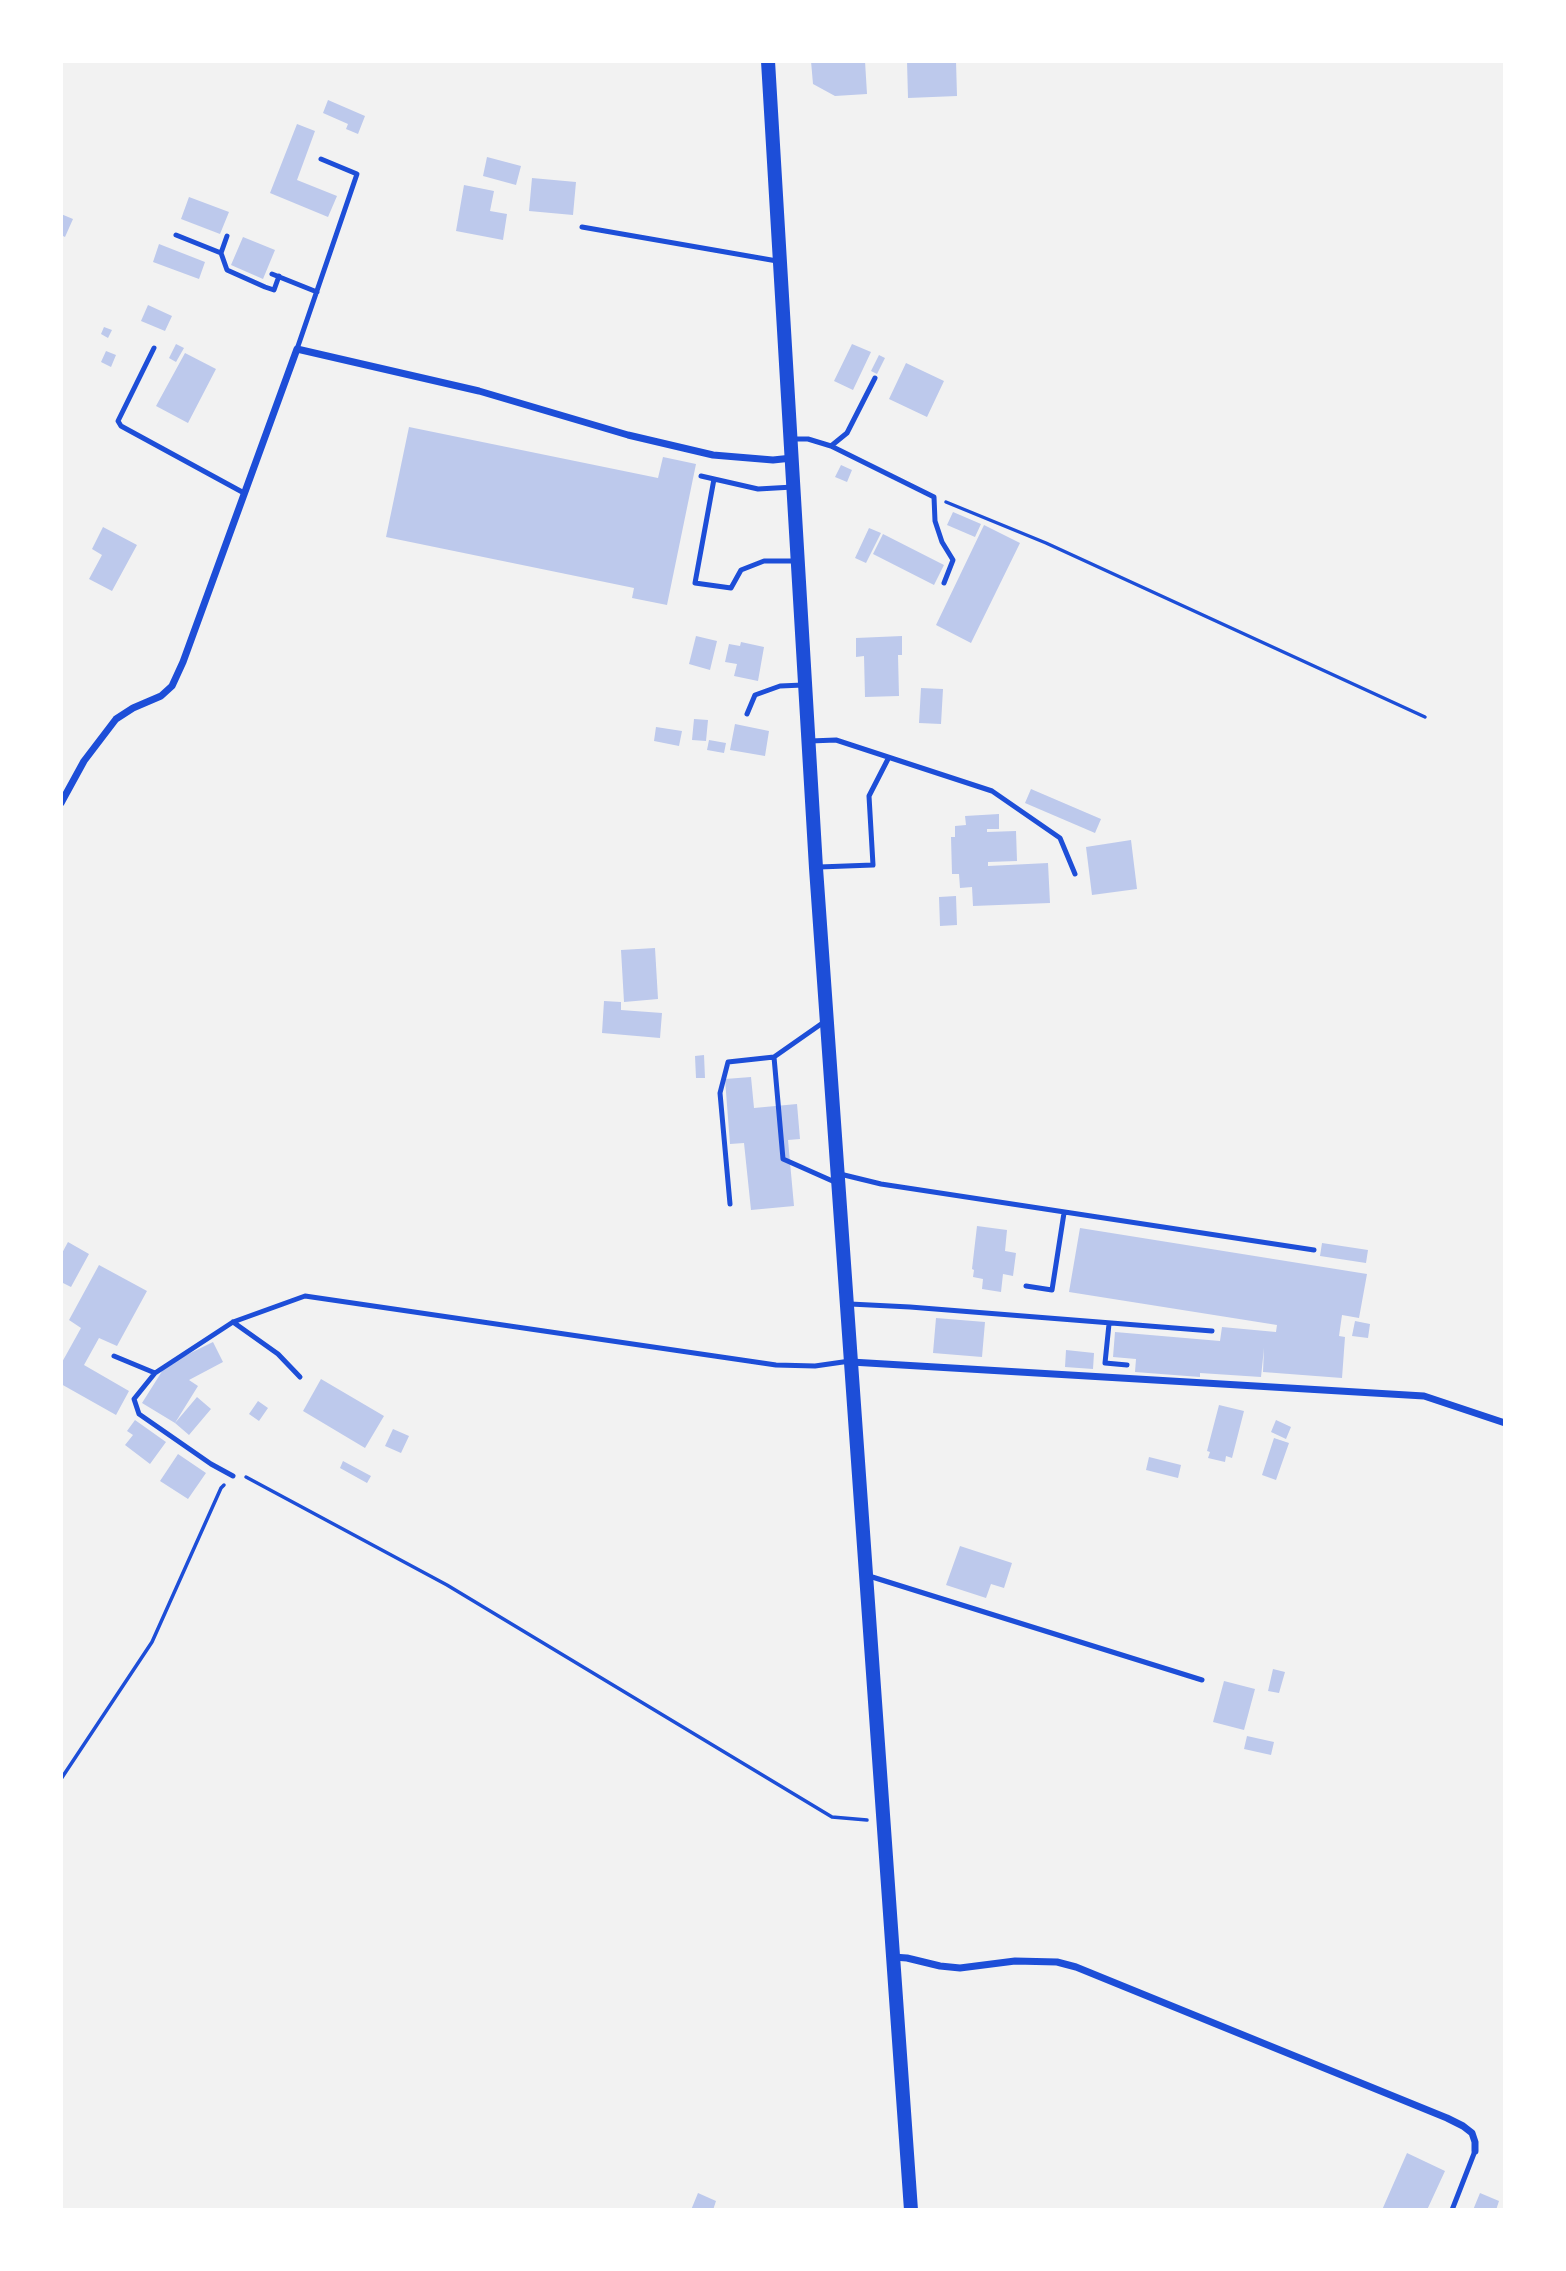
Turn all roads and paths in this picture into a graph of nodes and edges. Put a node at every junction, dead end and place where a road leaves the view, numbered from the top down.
1 (768, 61) edge
2 (320, 159) dead end
3 (582, 226) dead end
4 (176, 235) dead end
5 (228, 236) dead end
6 (221, 253) junction
7 (780, 261) junction
8 (317, 292) junction
9 (154, 348) dead end
10 (297, 348) junction
11 (875, 377) dead end
12 (790, 439) junction
13 (831, 446) junction
14 (792, 458) junction
15 (701, 476) dead end
16 (714, 479) junction
17 (793, 487) junction
18 (244, 493) junction
19 (934, 497) junction
20 (798, 561) junction
21 (944, 583) dead end
22 (805, 685) junction
23 (747, 714) dead end
24 (1425, 717) dead end
25 (808, 741) junction
26 (888, 759) junction
27 (61, 803) edge
28 (816, 868) junction
29 (1075, 874) dead end
30 (826, 1020) junction
31 (774, 1057) junction
32 (838, 1179) junction
33 (730, 1204) dead end
34 (1064, 1213) junction
35 (1314, 1250) dead end
36 (1026, 1286) dead end
37 (846, 1304) junction
38 (233, 1322) junction
39 (1109, 1324) junction
40 (1212, 1331) dead end
41 (114, 1356) dead end
42 (850, 1362) junction
43 (1127, 1365) dead end
44 (155, 1373) junction
45 (300, 1377) dead end
46 (1505, 1423) edge
47 (233, 1476) junction
48 (866, 1576) junction
49 (1202, 1679) dead end
50 (61, 1779) edge
51 (883, 1822) junction
52 (892, 1957) junction
53 (1475, 2151) joint
54 (911, 2210) edge
55 (1452, 2210) edge

1 - 7 main road
2 - 8 lane
3 - 7 lane
4 - 6 lane
5 - 6 lane
6 - 8 lane
7 - 12 main road
8 - 10 lane
9 - 18 lane
10 - 14 street
10 - 18 street
11 - 13 lane
12 - 13 lane
12 - 14 main road
13 - 19 lane
14 - 17 main road
15 - 16 lane
16 - 17 lane
16 - 20 lane
17 - 20 main road
18 - 27 street
19 - 21 lane
19 - 24 path
20 - 22 main road
22 - 23 lane
22 - 25 main road
25 - 26 lane
25 - 28 main road
26 - 28 lane
26 - 29 lane
28 - 30 main road
30 - 31 lane
30 - 32 main road
31 - 32 lane
31 - 33 lane
32 - 34 lane
32 - 37 main road
34 - 35 lane
34 - 36 lane
37 - 39 lane
37 - 42 main road
38 - 42 lane
38 - 44 lane
38 - 45 lane
39 - 40 lane
39 - 43 lane
41 - 44 lane
42 - 46 street
42 - 48 main road
44 - 47 lane
47 - 50 path
47 - 51 path
48 - 49 lane
48 - 51 main road
51 - 52 main road
52 - 53 street
52 - 54 main road
53 - 55 lane

